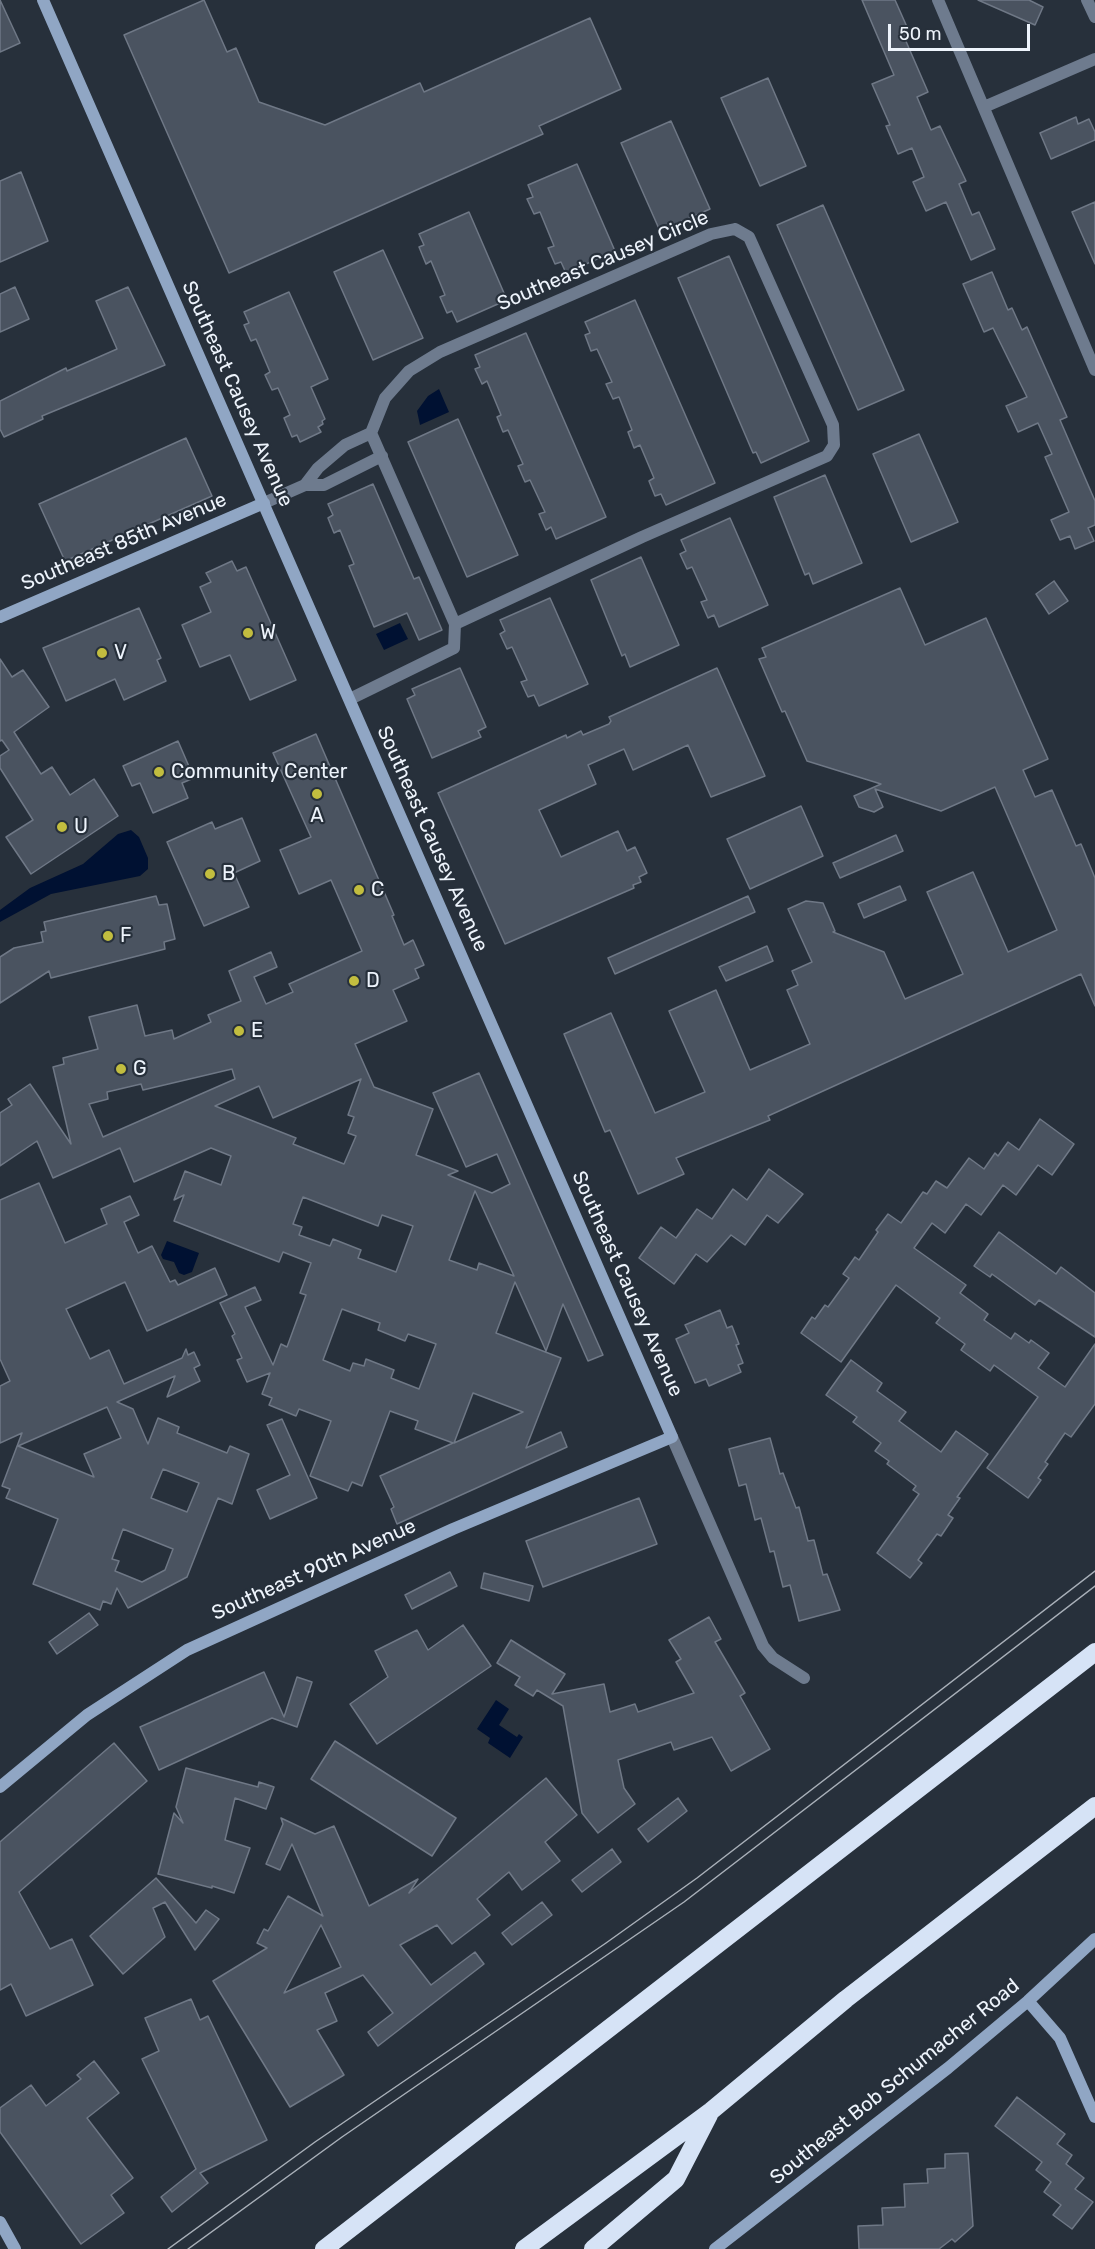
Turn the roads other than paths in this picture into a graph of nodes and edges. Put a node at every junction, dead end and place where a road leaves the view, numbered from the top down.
1 (43, 0) edge
2 (938, 0) edge
3 (1087, 0) edge
4 (1095, 17) edge
5 (1095, 59) edge
6 (984, 107) junction
7 (1095, 370) edge
8 (371, 433) junction
9 (382, 456) junction
10 (304, 485) junction
11 (264, 503) junction
12 (0, 617) edge
13 (455, 624) junction
14 (350, 699) junction
15 (672, 1437) junction
16 (1095, 1652) edge
17 (804, 1678) dead end
18 (0, 1787) edge
19 (1095, 1806) edge
20 (1095, 1939) edge
21 (1028, 2001) junction
22 (711, 2111) junction
23 (1095, 2117) edge
24 (0, 2222) edge
25 (15, 2249) edge
26 (324, 2249) edge
27 (524, 2249) edge
28 (593, 2249) edge
29 (715, 2249) edge

1 - 11 street, Southeast Causey Avenue
2 - 6 street
3 - 4 street
5 - 6 street
6 - 7 street
8 - 9 street
8 - 10 street
8 - 13 street, Southeast Causey Circle
9 - 10 street
9 - 13 street
10 - 11 street
11 - 12 street, Southeast 85th Avenue
11 - 14 street, Southeast Causey Avenue
13 - 14 street
14 - 15 street, Southeast Causey Avenue
15 - 17 street, Southeast Causey Avenue
15 - 18 street, Southeast 90th Avenue
16 - 26 highway
19 - 22 highway
20 - 21 street, Southeast Bob Schumacher Road
21 - 23 street
21 - 29 street, Southeast Bob Schumacher Road
22 - 27 highway
22 - 28 highway
24 - 25 street

